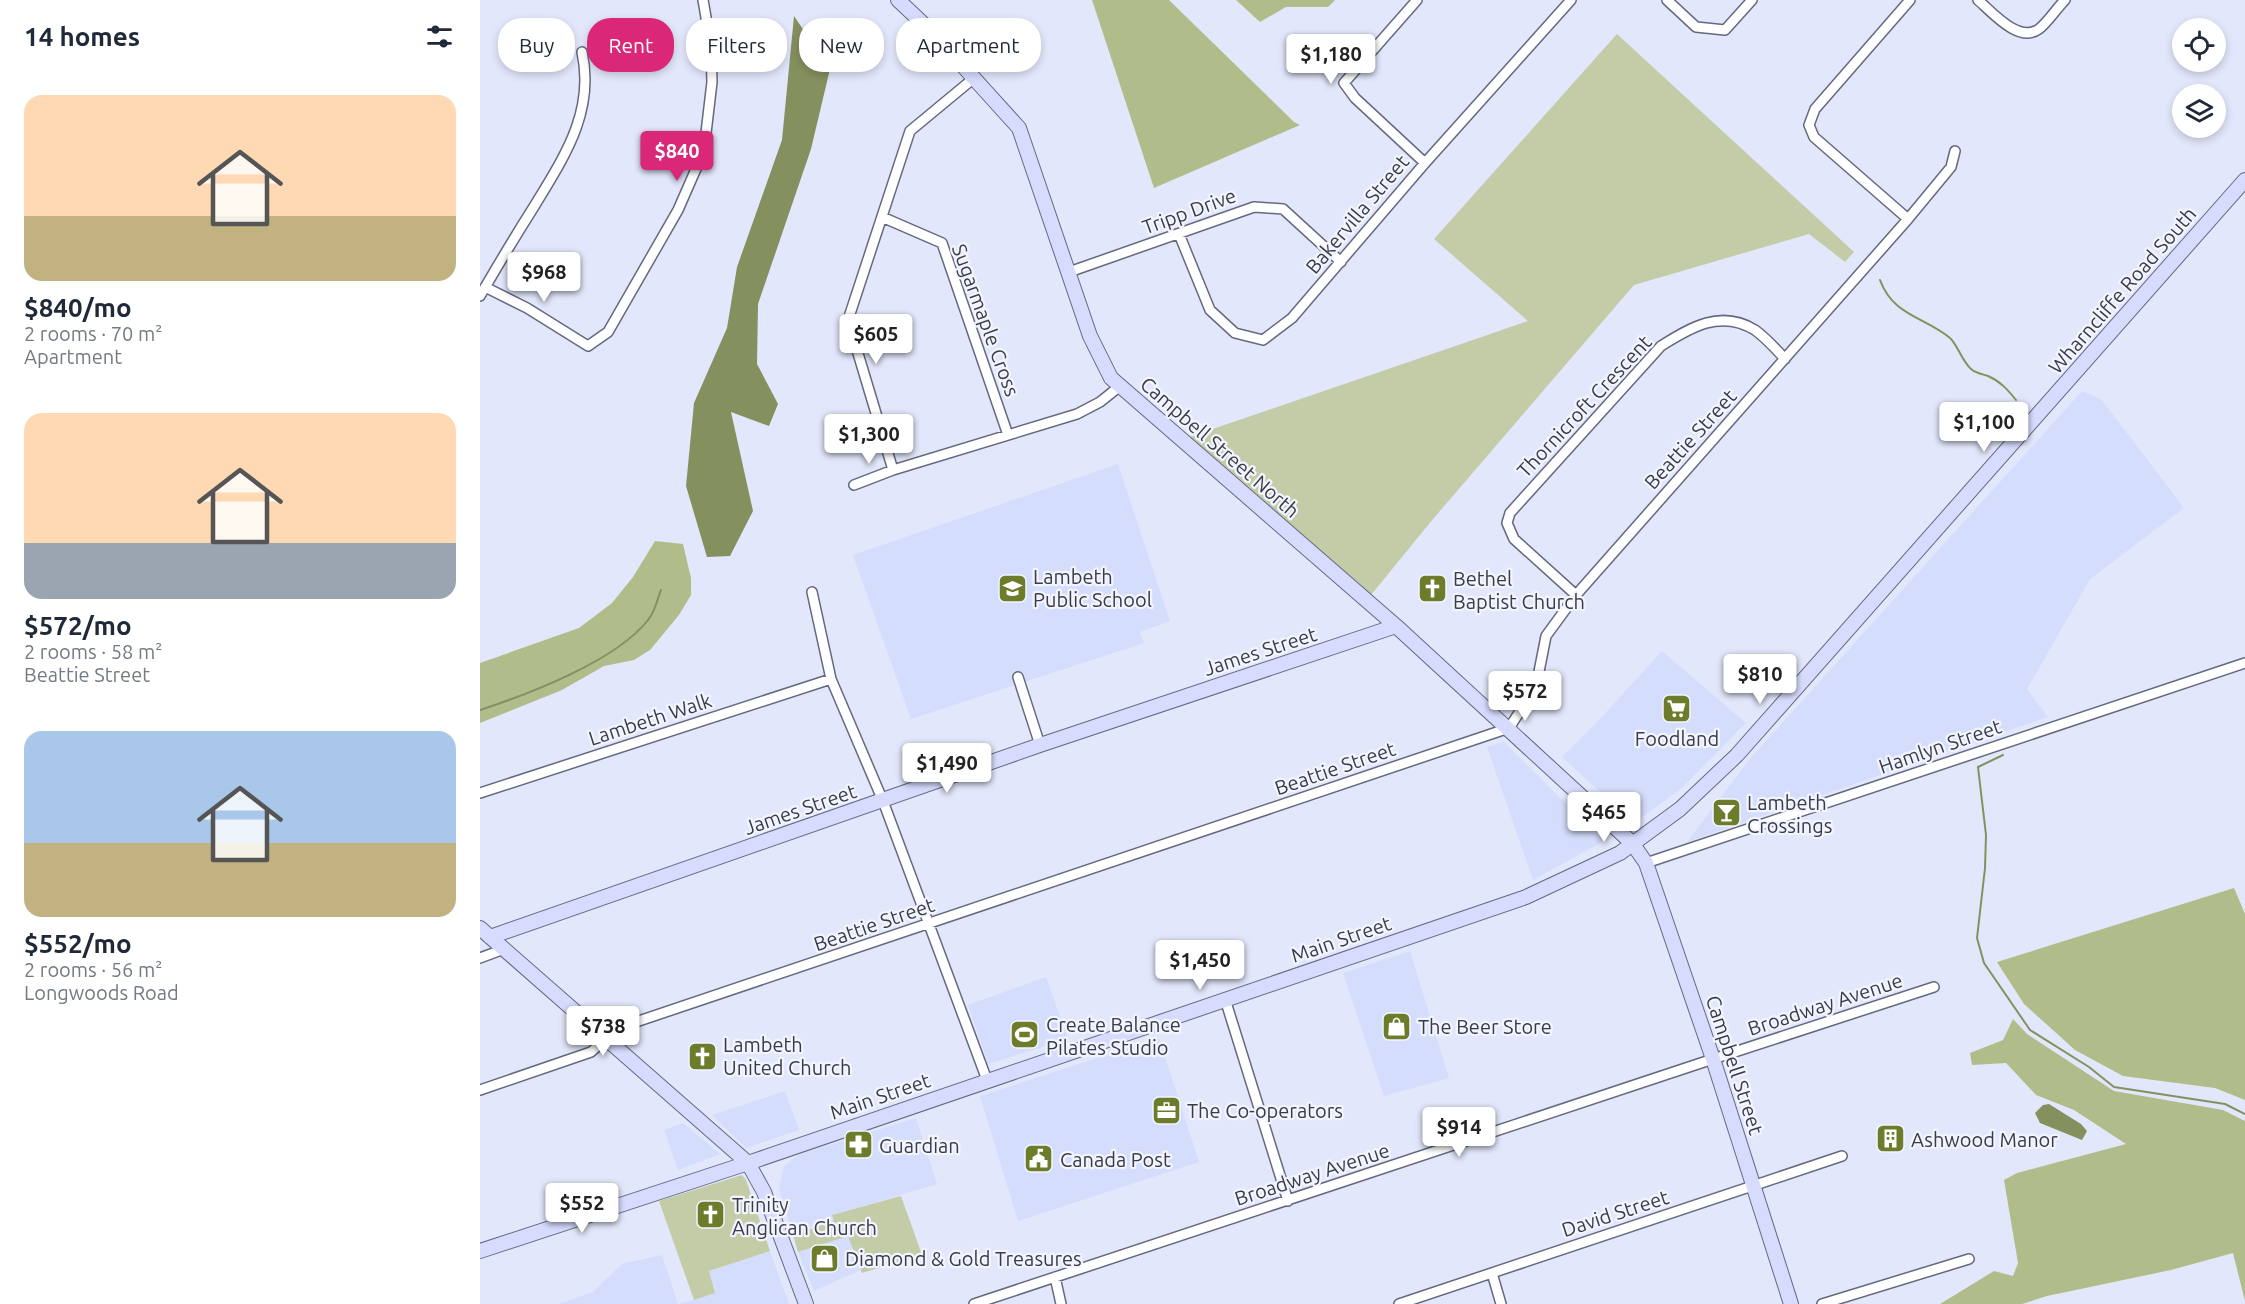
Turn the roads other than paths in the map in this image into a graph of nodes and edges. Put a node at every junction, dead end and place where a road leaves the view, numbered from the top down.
1 (703, 0) edge
2 (898, 0) edge
3 (1417, 0) edge
4 (1571, 0) edge
5 (1667, 0) edge
6 (1752, 0) edge
7 (1910, 0) edge
8 (1978, 0) edge
9 (2065, 0) edge
10 (582, 52) dead end
11 (974, 78) junction
12 (1955, 151) dead end
13 (1425, 163) junction
14 (2245, 180) edge
15 (882, 217) junction
16 (1908, 219) junction
17 (1179, 234) junction
18 (1341, 262) junction
19 (1069, 272) junction
20 (485, 286) junction
21 (480, 296) edge
22 (1785, 359) junction
23 (1120, 386) junction
24 (1008, 435) junction
25 (893, 470) junction
26 (854, 485) dead end
27 (812, 592) dead end
28 (1576, 595) junction
29 (1396, 626) junction
30 (2245, 663) edge
31 (1018, 676) dead end
32 (831, 679) junction
33 (1509, 728) junction
34 (1040, 745) junction
35 (480, 793) edge
36 (883, 801) junction
37 (1632, 843) junction
38 (1646, 863) junction
39 (928, 925) junction
40 (485, 932) edge
41 (504, 949) junction
42 (480, 958) edge
43 (1935, 987) dead end
44 (1225, 999) junction
45 (607, 1039) junction
46 (1713, 1059) junction
47 (987, 1080) junction
48 (480, 1090) edge
49 (1842, 1156) dead end
50 (748, 1163) junction
51 (1753, 1186) junction
52 (1288, 1202) junction
53 (480, 1251) edge
54 (1969, 1259) dead end
55 (1492, 1273) junction
56 (1055, 1277) junction
57 (806, 1304) edge
58 (974, 1304) edge
59 (1061, 1304) edge
60 (1399, 1304) edge
61 (1501, 1304) edge
62 (1791, 1304) edge
63 (1822, 1304) edge

1 - 20 street
2 - 11 main road, Campbell Street North
3 - 13 street
4 - 13 street, Bakervilla Street
5 - 6 street
7 - 16 street
8 - 9 street
10 - 20 street
11 - 15 street
11 - 19 main road, Campbell Street North
12 - 16 street, Beattie Street
13 - 18 street, Bakervilla Street
14 - 37 main road, Wharncliffe Road South
15 - 24 street, Sugarmaple Cross
15 - 25 street
16 - 22 street, Beattie Street
17 - 18 street, Tripp Drive
17 - 18 street, Bakervilla Street
17 - 19 street, Tripp Drive
19 - 23 main road, Campbell Street North
20 - 21 street
22 - 28 street, Beattie Street
22 - 28 street, Thornicroft Crescent
23 - 24 street
23 - 29 main road, Campbell Street North
24 - 25 street
25 - 26 street
27 - 32 street
28 - 33 street, Beattie Street
29 - 33 main road, Campbell Street North
29 - 34 main road, James Street
30 - 38 street, Hamlyn Street
31 - 34 street
32 - 35 street, Lambeth Walk
32 - 36 street
33 - 37 main road, Campbell Street North
33 - 39 street, Beattie Street
34 - 36 main road, James Street
36 - 39 street
36 - 40 main road, James Street
37 - 38 main road, Campbell Street
37 - 44 main road, Main Street
38 - 46 main road, Campbell Street
39 - 45 street, Beattie Street
39 - 47 street
40 - 41 main road
41 - 42 street
41 - 45 main road
43 - 46 street, Broadway Avenue
44 - 47 main road, Main Street
44 - 52 street
45 - 48 street, Beattie Street
45 - 50 main road
46 - 51 main road, Campbell Street
46 - 52 street, Broadway Avenue
47 - 50 main road, Main Street
49 - 51 street, David Street
50 - 53 main road, Main Street
50 - 57 main road
51 - 55 street, David Street
51 - 62 main road, Campbell Street
52 - 56 street, Broadway Avenue
54 - 63 street
55 - 60 street, David Street
55 - 61 street
56 - 58 street, Broadway Avenue
56 - 59 street

